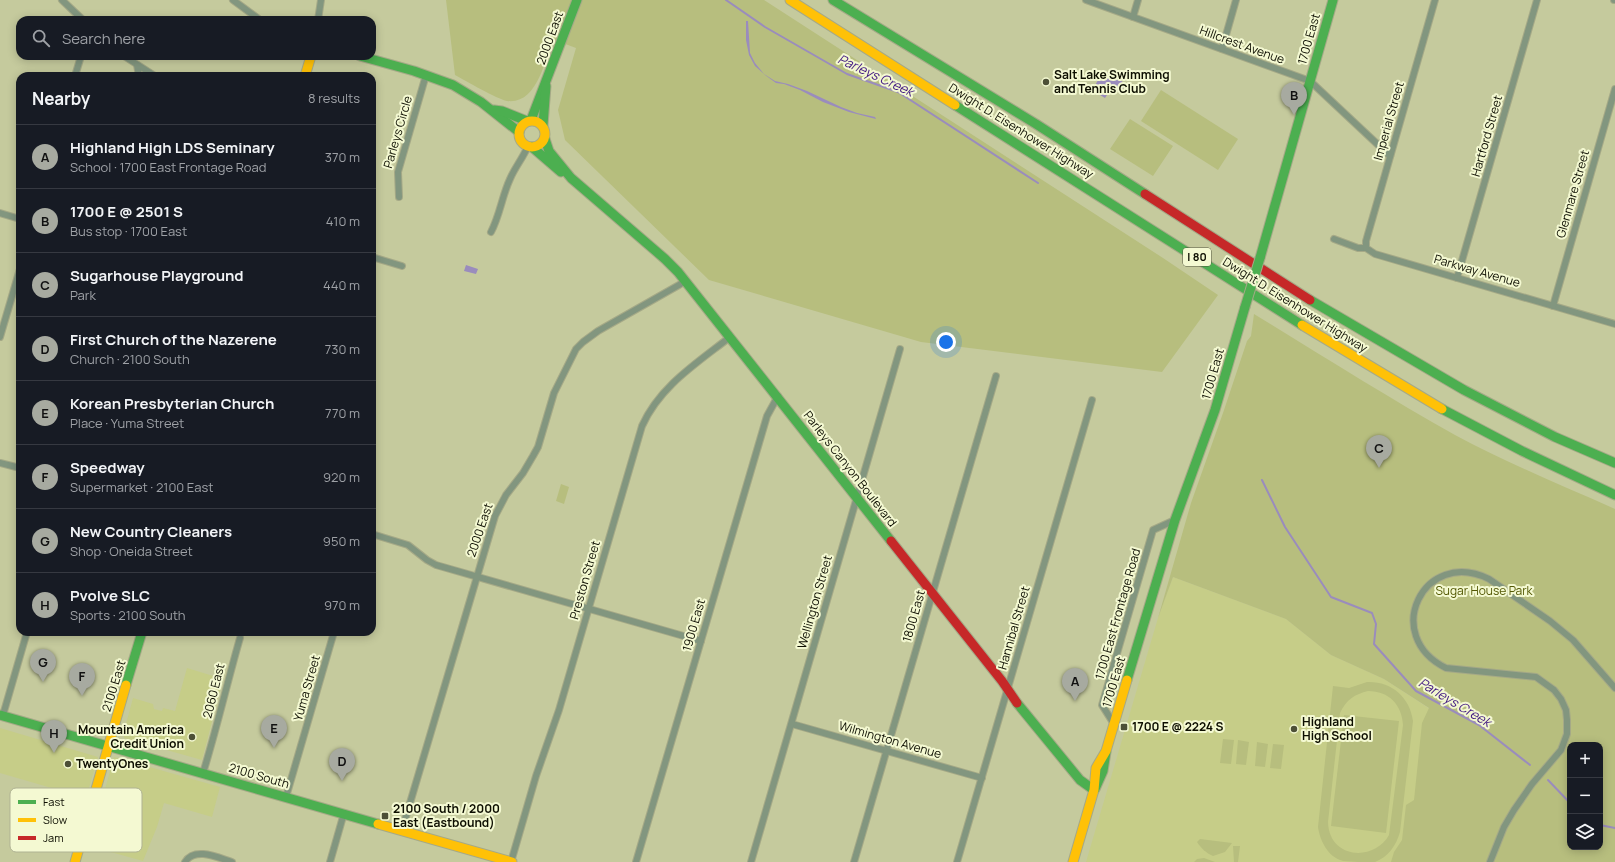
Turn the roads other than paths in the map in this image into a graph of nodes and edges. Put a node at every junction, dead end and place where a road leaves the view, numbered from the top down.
1 (62, 0) edge
2 (232, 0) edge
3 (322, 0) edge
4 (577, 0) edge
5 (790, 0) edge
6 (833, 0) edge
7 (1086, 0) edge
8 (1138, 0) edge
9 (1236, 0) edge
10 (1333, 0) edge
11 (1435, 0) edge
12 (1537, 0) edge
13 (79, 16) edge
14 (254, 16) edge
15 (319, 16) edge
16 (1133, 17) junction
17 (1222, 49) junction
18 (79, 60) edge
19 (130, 60) edge
20 (310, 60) edge
21 (374, 60) edge
22 (137, 65) junction
23 (76, 72) edge
24 (138, 72) edge
25 (148, 72) edge
26 (306, 72) edge
27 (426, 75) junction
28 (1310, 81) junction
29 (546, 84) junction
30 (1615, 89) edge
31 (494, 110) junction
32 (529, 121) junction
33 (543, 125) junction
34 (519, 132) junction
35 (545, 139) junction
36 (530, 147) junction
37 (1390, 156) junction
38 (571, 178) junction
39 (398, 197) dead end
40 (0, 213) edge
41 (16, 218) edge
42 (491, 232) dead end
43 (1334, 239) dead end
44 (1366, 248) junction
45 (376, 258) edge
46 (402, 266) dead end
47 (1457, 278) junction
48 (684, 281) junction
49 (16, 282) edge
50 (1553, 306) junction
51 (1615, 324) edge
52 (0, 336) edge
53 (730, 337) junction
54 (900, 349) dead end
55 (996, 376) dead end
56 (778, 396) junction
57 (1092, 400) dead end
58 (0, 463) edge
59 (1615, 463) edge
60 (16, 467) edge
61 (1615, 495) edge
62 (857, 498) junction
63 (1175, 520) junction
64 (376, 535) edge
65 (476, 576) junction
66 (932, 594) junction
67 (588, 609) junction
68 (26, 636) edge
69 (141, 636) edge
70 (333, 636) edge
71 (240, 638) dead end
72 (701, 641) junction
73 (1615, 688) edge
74 (1008, 689) junction
75 (1, 715) edge
76 (792, 724) junction
77 (1114, 724) junction
78 (108, 746) junction
79 (886, 751) junction
80 (203, 772) junction
81 (982, 778) junction
82 (96, 788) edge
83 (1094, 790) junction
84 (286, 796) junction
85 (344, 813) junction
86 (402, 830) junction
87 (78, 852) edge
88 (75, 862) edge
89 (185, 862) edge
90 (232, 862) edge
91 (330, 862) edge
92 (512, 862) edge
93 (636, 862) edge
94 (751, 862) edge
95 (854, 862) edge
96 (957, 862) edge
97 (1073, 862) edge
98 (1490, 862) edge

1 - 13 street
2 - 14 street
3 - 15 street
4 - 29 main road, 2000 East
5 - 61 main road, Dwight D. Eisenhower Highway / I 80
6 - 59 main road, Dwight D. Eisenhower Highway / I 80
7 - 16 street, Hillcrest Avenue
8 - 16 street
9 - 17 street
10 - 28 main road, 1700 East
11 - 37 street, Imperial Street
12 - 47 street, Hartford Street
16 - 17 street, Hillcrest Avenue
17 - 28 street, Hillcrest Avenue
18 - 23 street
19 - 22 street
20 - 26 main road
21 - 27 main road
22 - 24 street
22 - 25 street
27 - 31 main road
27 - 39 street, Parleys Circle
28 - 37 street, Hillcrest Avenue
28 - 63 main road, 1700 East, bridge
29 - 32 main road, 2000 East
29 - 33 main road, 2000 East
30 - 50 street, Glenmare Street
31 - 32 main road
31 - 34 main road
32 - 33 main road
32 - 34 main road
33 - 35 main road
34 - 36 main road
35 - 36 main road
35 - 38 main road, Parleys Canyon Boulevard
36 - 38 main road, Parleys Canyon Boulevard
36 - 42 street
37 - 44 street, Imperial Street
38 - 48 main road, Parleys Canyon Boulevard
40 - 41 street
43 - 44 street, Parkway Avenue
44 - 47 street, Parkway Avenue
45 - 46 street
47 - 50 street, Parkway Avenue
48 - 53 main road, Parleys Canyon Boulevard
48 - 65 street, 2000 East
49 - 52 street
50 - 51 street, Parkway Avenue
53 - 56 main road, Parleys Canyon Boulevard
53 - 67 street, Preston Street
54 - 62 street, Wellington Street
55 - 66 street, 1800 East
56 - 62 main road, Parleys Canyon Boulevard
56 - 72 street, 1900 East
57 - 74 street, Hannibal Street
58 - 60 street
62 - 66 main road, Parleys Canyon Boulevard
62 - 76 street, Wellington Street
63 - 77 main road, 1700 East
63 - 77 street, 1700 East Frontage Road
64 - 65 street
65 - 67 street
65 - 86 street, 2000 East
66 - 74 main road, Parleys Canyon Boulevard
66 - 79 street, 1800 East
67 - 72 street
67 - 92 street, Preston Street
68 - 75 street
69 - 78 main road, 2100 East
70 - 84 street, Yuma Street
71 - 80 street, 2060 East
72 - 93 street, 1900 East
73 - 98 street
74 - 81 street, Hannibal Street
74 - 83 main road, Parleys Canyon Boulevard
75 - 78 main road, 2100 South
76 - 79 street, Wilmington Avenue
76 - 94 street, Wellington Street
77 - 83 main road, 1700 East
78 - 80 main road, 2100 South
78 - 82 main road, 2100 East
79 - 81 street, Wilmington Avenue
79 - 95 street, 1800 East
80 - 84 main road, 2100 South
81 - 96 street, Hannibal Street
83 - 97 main road, 1700 East
84 - 85 main road, 2100 South
85 - 86 main road, 2100 South
85 - 91 street
86 - 92 main road, 2100 South
87 - 88 main road, 2100 East
89 - 90 street

